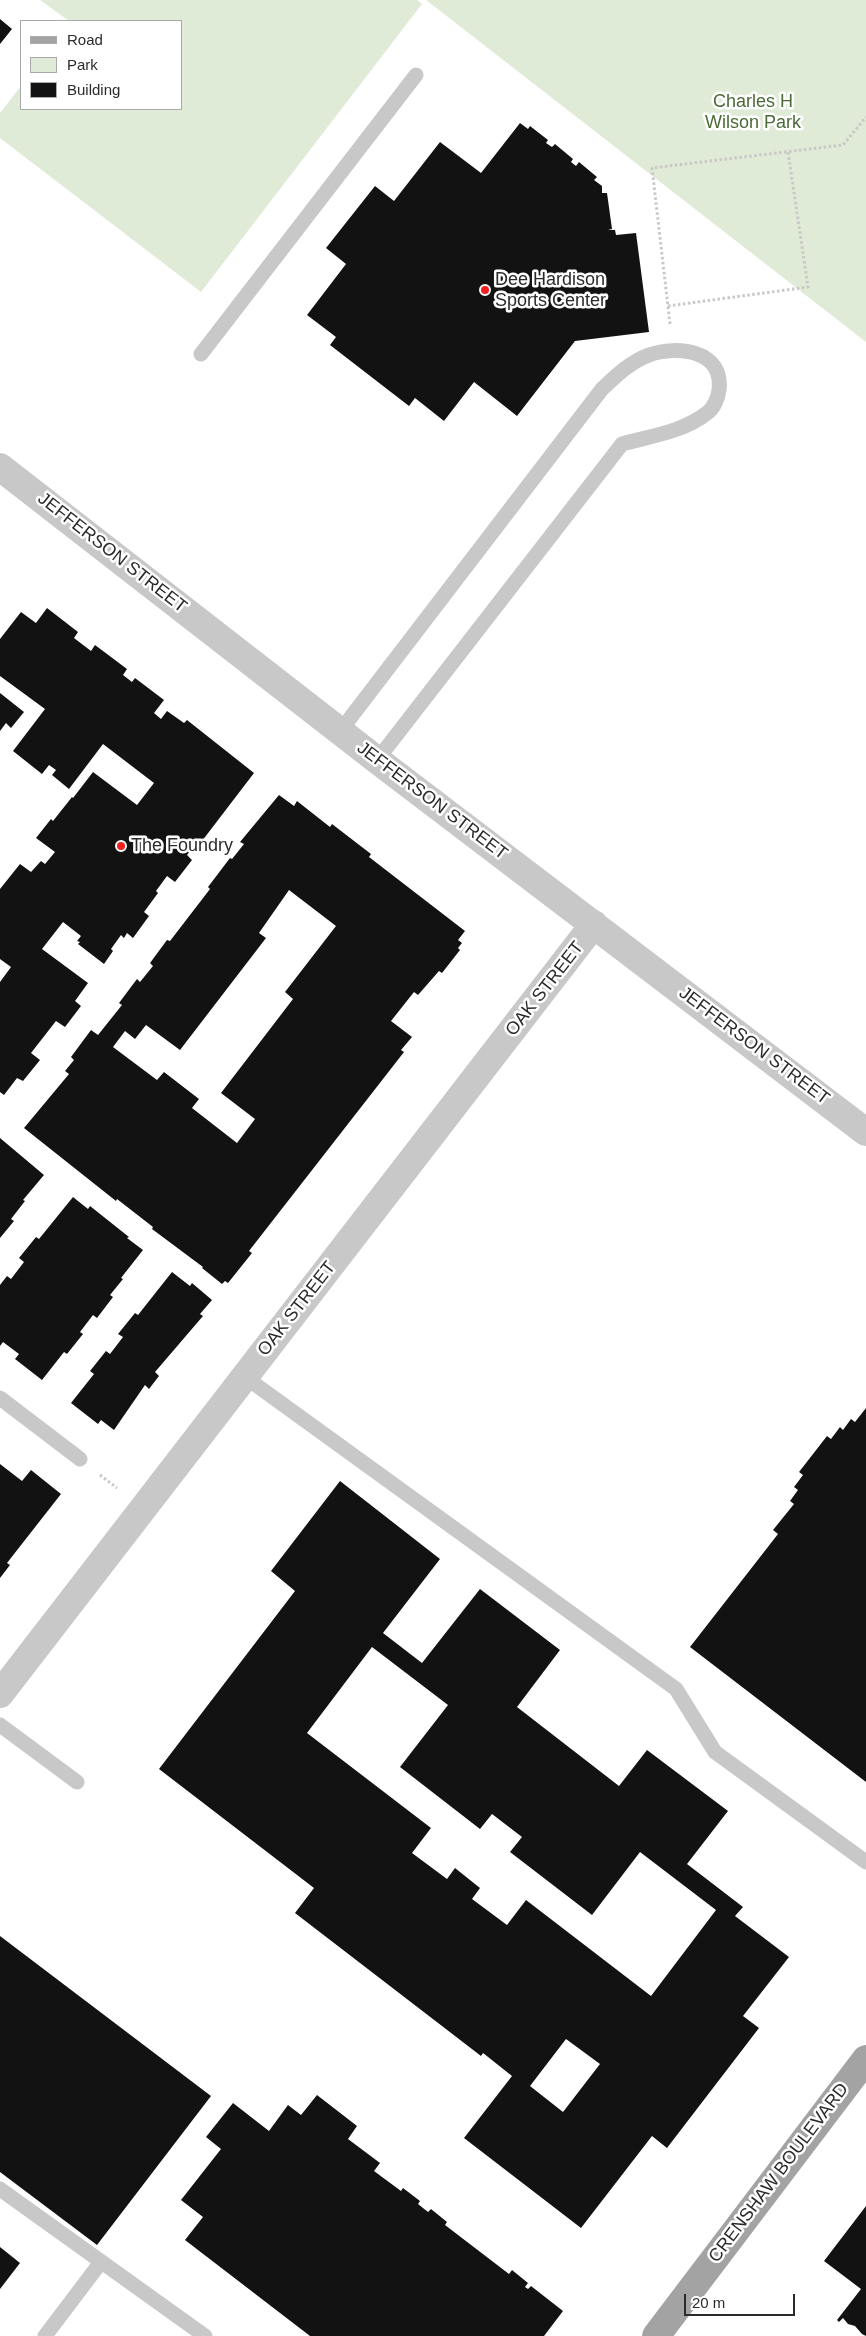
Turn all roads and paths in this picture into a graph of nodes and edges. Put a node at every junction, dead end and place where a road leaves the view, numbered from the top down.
1 (416, 75) dead end
2 (866, 117) edge
3 (788, 152) junction
4 (668, 306) junction
5 (672, 350) junction
6 (200, 354) dead end
7 (0, 467) edge
8 (341, 730) junction
9 (377, 760) junction
10 (594, 924) junction
11 (866, 1132) edge
12 (245, 1377) junction
13 (3, 1406) edge
14 (80, 1459) joint
15 (144, 1509) junction
16 (0, 1694) edge
17 (0, 1725) edge
18 (77, 1782) dead end
19 (866, 1862) edge
20 (866, 2059) edge
21 (0, 2190) edge
22 (101, 2262) junction
23 (45, 2336) edge
24 (205, 2336) edge
25 (656, 2336) edge

1 - 6 lane
2 - 3 path
3 - 4 path
3 - 4 path
4 - 5 path
5 - 8 lane
5 - 9 lane
7 - 8 street, JEFFERSON STREET
8 - 9 street, JEFFERSON STREET
9 - 10 street, JEFFERSON STREET
10 - 11 street, JEFFERSON STREET
10 - 12 street, OAK STREET
12 - 15 street, OAK STREET
12 - 19 lane
13 - 14 lane
14 - 15 path
15 - 16 street, OAK STREET
17 - 18 lane
20 - 25 main road, CRENSHAW BOULEVARD
21 - 22 lane
22 - 23 lane
22 - 24 lane

